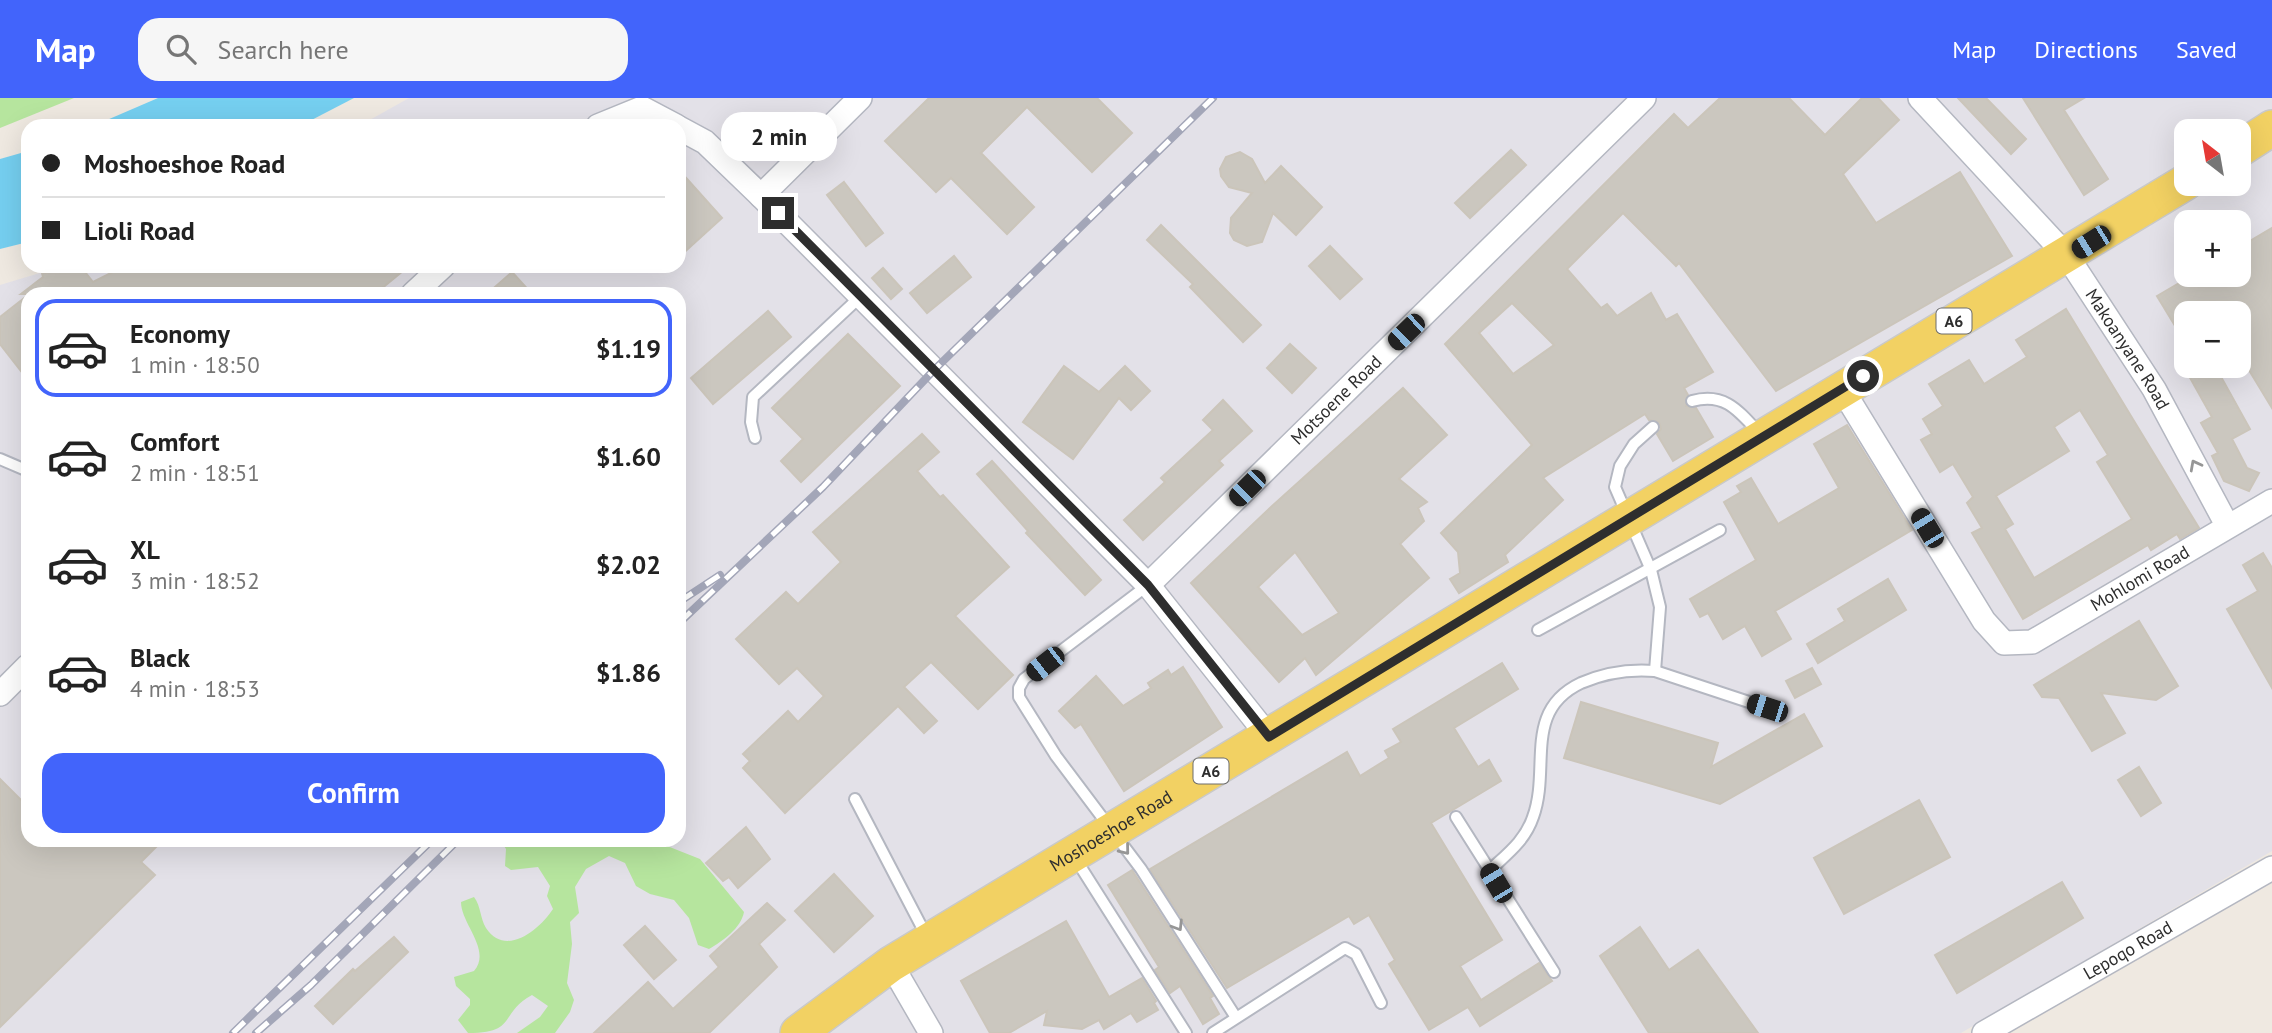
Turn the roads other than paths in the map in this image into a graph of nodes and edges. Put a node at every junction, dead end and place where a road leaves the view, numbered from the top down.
1 (860, 98) edge
2 (1644, 98) edge
3 (1920, 98) edge
4 (615, 119) edge
5 (663, 119) edge
6 (2272, 128) edge
7 (686, 131) edge
8 (2251, 142) edge
9 (2174, 189) edge
10 (761, 196) junction
11 (2067, 256) junction
12 (436, 273) edge
13 (420, 287) edge
14 (861, 296) junction
15 (1842, 389) junction
16 (1692, 401) dead end
17 (1653, 427) dead end
18 (1763, 437) junction
19 (755, 438) dead end
20 (0, 459) edge
21 (21, 468) edge
22 (2272, 501) edge
23 (1630, 519) junction
24 (2227, 525) junction
25 (1720, 530) dead end
26 (1651, 570) junction
27 (1148, 585) junction
28 (1538, 630) dead end
29 (1655, 671) junction
30 (21, 673) edge
31 (0, 694) edge
32 (1767, 708) dead end
33 (1269, 737) junction
34 (855, 799) dead end
35 (1456, 817) dead end
36 (1110, 830) junction
37 (1072, 854) junction
38 (2272, 868) edge
39 (1489, 871) junction
40 (929, 941) junction
41 (891, 964) junction
42 (1554, 972) dead end
43 (1381, 1003) dead end
44 (1235, 1016) junction
45 (1219, 1032) edge
46 (799, 1033) edge
47 (931, 1033) edge
48 (1186, 1033) edge
49 (1984, 1033) edge

1 - 10 street
2 - 27 street, Motsoene Road
3 - 11 street, Makoanyane Road
4 - 5 street
6 - 8 main road
7 - 10 street
9 - 11 main road, Moshoeshoe Road / A6
10 - 14 street
11 - 15 main road, Moshoeshoe Road / A6
24 -> 11 street, Makoanyane Road
12 - 13 street
14 - 19 lane
14 - 27 street
15 - 18 main road, Moshoeshoe Road / A6
15 - 24 street, Mohlomi Road
16 - 18 lane
17 - 23 lane
18 - 23 main road, Moshoeshoe Road / A6
20 - 21 lane
22 - 24 street, Mohlomi Road
23 - 26 lane
23 - 33 main road, Moshoeshoe Road / A6
25 - 26 lane
26 - 28 lane
26 - 29 lane
27 - 33 street
27 - 36 lane
29 - 32 lane
29 - 39 lane
30 - 31 street
33 - 36 main road, Moshoeshoe Road / A6
34 - 40 lane
35 - 39 lane
36 - 37 main road, Moshoeshoe Road / A6
36 -> 44 lane
37 - 40 main road, Moshoeshoe Road / A6
37 - 48 lane
38 - 49 street, Lepoqo Road
39 - 42 lane
40 - 41 main road, Moshoeshoe Road / A6
41 - 46 main road, Moshoeshoe Road / A6
41 - 47 street
43 - 44 lane
44 - 45 lane

